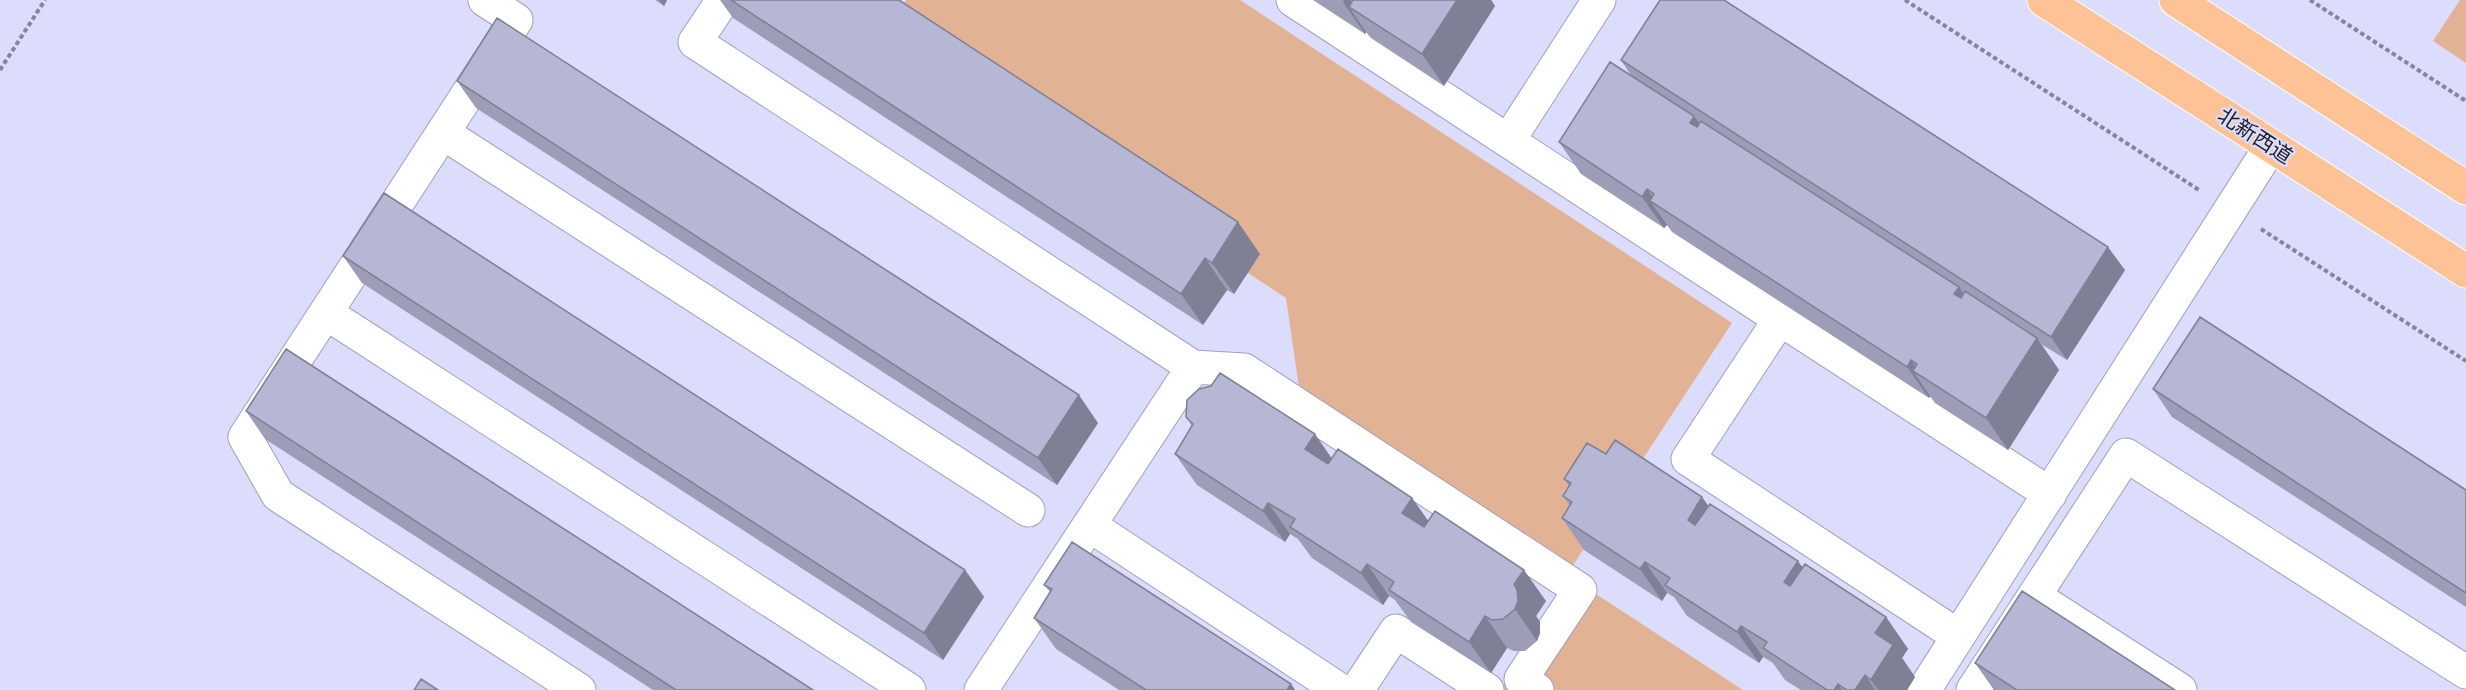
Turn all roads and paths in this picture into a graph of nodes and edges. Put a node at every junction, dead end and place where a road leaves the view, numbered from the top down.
1 (45, 0) edge
2 (485, 0) edge
3 (723, 0) edge
4 (1293, 0) edge
5 (1599, 0) edge
6 (1905, 0) edge
7 (2044, 0) edge
8 (2176, 0) edge
9 (2310, 0) edge
10 (0, 70) edge
11 (2466, 101) edge
12 (443, 133) junction
13 (1508, 141) junction
14 (2271, 146) junction
15 (2466, 188) edge
16 (2231, 210) junction
17 (2466, 272) edge
18 (326, 313) junction
19 (1780, 318) junction
20 (2466, 361) edge
21 (1193, 367) junction
22 (2050, 494) junction
23 (1028, 510) dead end
24 (1089, 525) junction
25 (2034, 596) junction
26 (1958, 636) junction
27 (2466, 672) edge
28 (1524, 686) edge
29 (579, 690) edge
30 (909, 690) edge
31 (981, 690) edge
32 (1340, 690) edge
33 (1357, 690) edge
34 (1487, 690) edge
35 (1924, 690) edge
36 (1973, 690) edge
37 (2180, 690) edge

1 - 10 path
2 - 12 street
3 - 21 street
4 - 13 street
5 - 13 street
6 - 16 path
7 - 14 main road, 北新西道
8 - 15 main road
9 - 11 path
12 - 18 street
12 - 23 street
13 - 19 street
14 - 16 street
14 - 17 main road, 北新西道
16 - 20 path
16 - 22 street
18 - 29 street
18 - 30 street
19 - 22 street
19 - 26 street
21 - 24 street
21 - 28 street
22 - 26 street
24 - 31 street
24 - 32 street
25 - 27 street
25 - 36 street
25 - 37 street
26 - 35 street
33 - 34 street

